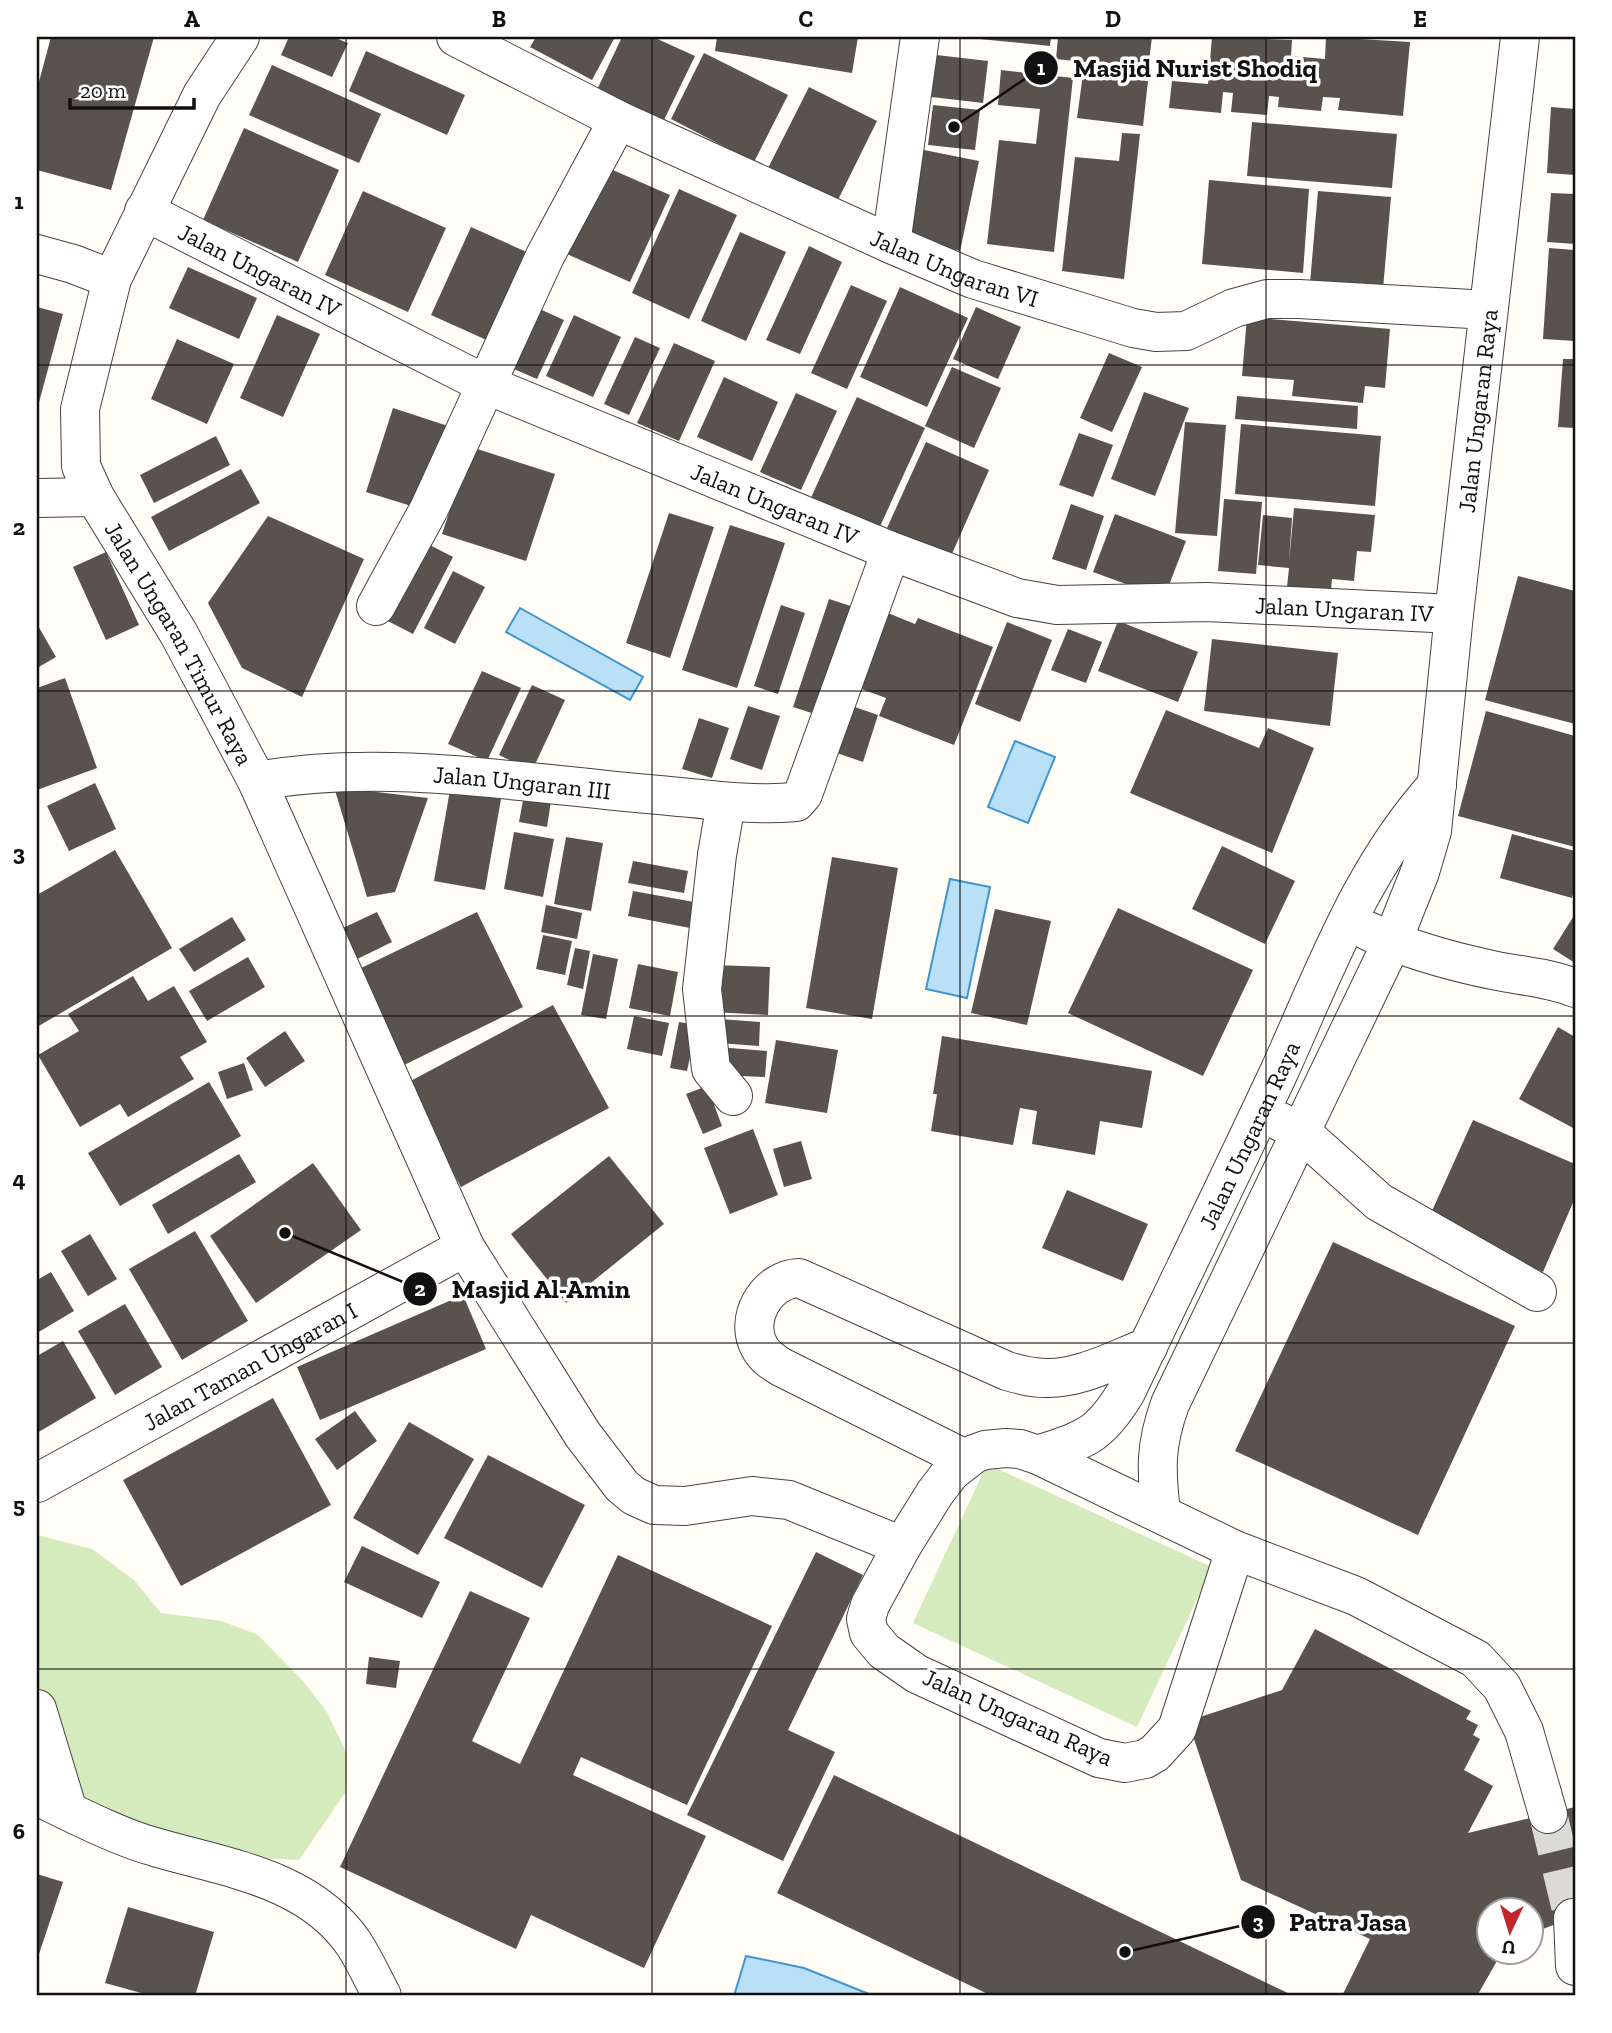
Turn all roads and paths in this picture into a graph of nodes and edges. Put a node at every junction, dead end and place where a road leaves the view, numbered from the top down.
1 (240, 37) edge
2 (456, 37) edge
3 (920, 37) edge
4 (1520, 37) edge
5 (511, 50) edge
6 (618, 120) junction
7 (144, 211) junction
8 (891, 244) junction
9 (37, 254) edge
10 (112, 279) junction
11 (1488, 310) junction
12 (487, 385) junction
13 (95, 497) junction
14 (37, 498) edge
15 (891, 551) junction
16 (376, 606) dead end
17 (1454, 614) junction
18 (257, 781) junction
19 (1437, 785) junction
20 (726, 803) junction
21 (1347, 922) junction
22 (1392, 943) junction
23 (1575, 988) edge
24 (733, 1096) dead end
25 (1261, 1111) junction
26 (1302, 1133) junction
27 (465, 1247) junction
28 (1537, 1292) dead end
29 (1148, 1347) junction
30 (1038, 1455) junction
31 (965, 1459) junction
32 (37, 1482) edge
33 (1161, 1513) junction
34 (902, 1546) junction
35 (1235, 1550) junction
36 (37, 1709) edge
37 (52, 1804) edge
38 (1548, 1814) tunnel mouth
39 (1573, 1918) dead end
40 (1575, 1966) edge
41 (1575, 1972) edge
42 (382, 1996) edge
43 (1571, 1996) edge

1 - 7 street, Jalan Ungaran Timur Raya
2 - 5 street, Jalan Ungaran VI
3 - 8 street
4 - 11 street, Jalan Ungaran Raya
5 - 6 street, Jalan Ungaran VI
6 - 8 street, Jalan Ungaran VI
6 - 12 street
7 - 10 street, Jalan Ungaran Timur Raya
7 - 12 street, Jalan Ungaran IV
8 - 11 street, Jalan Ungaran VI
9 - 10 street
10 - 13 street, Jalan Ungaran Timur Raya
11 - 17 street, Jalan Ungaran Raya
12 - 15 street, Jalan Ungaran IV
12 - 16 street
13 - 14 street
13 - 18 street, Jalan Ungaran Timur Raya
15 - 17 street, Jalan Ungaran IV
15 - 20 street, Jalan Ungaran III
17 - 19 street, Jalan Ungaran Raya
18 - 20 street, Jalan Ungaran III
18 - 27 street, Jalan Ungaran Timur Raya
19 - 21 street, Jalan Ungaran Raya
19 - 22 street, Jalan Ungaran Raya
20 - 24 street
21 - 22 street
21 - 25 street, Jalan Ungaran Raya
22 - 23 street
22 - 26 street, Jalan Ungaran Raya
25 - 26 street
25 - 29 street, Jalan Ungaran Raya
26 - 28 street
26 - 33 street, Jalan Ungaran Raya
27 - 32 street, Jalan Taman Ungaran I
27 - 34 street, Jalan Ungaran Timur Raya
29 - 30 street, Jalan Ungaran Raya
29 - 31 street
30 - 31 street, Jalan Ungaran Raya
30 - 33 street, Jalan Ungaran Raya
31 - 34 street, Jalan Ungaran Raya
33 - 35 street, Jalan Ungaran Raya
34 - 35 street, Jalan Ungaran Raya
35 - 38 street
36 - 37 street
37 - 42 street
39 - 40 street
41 - 43 street

